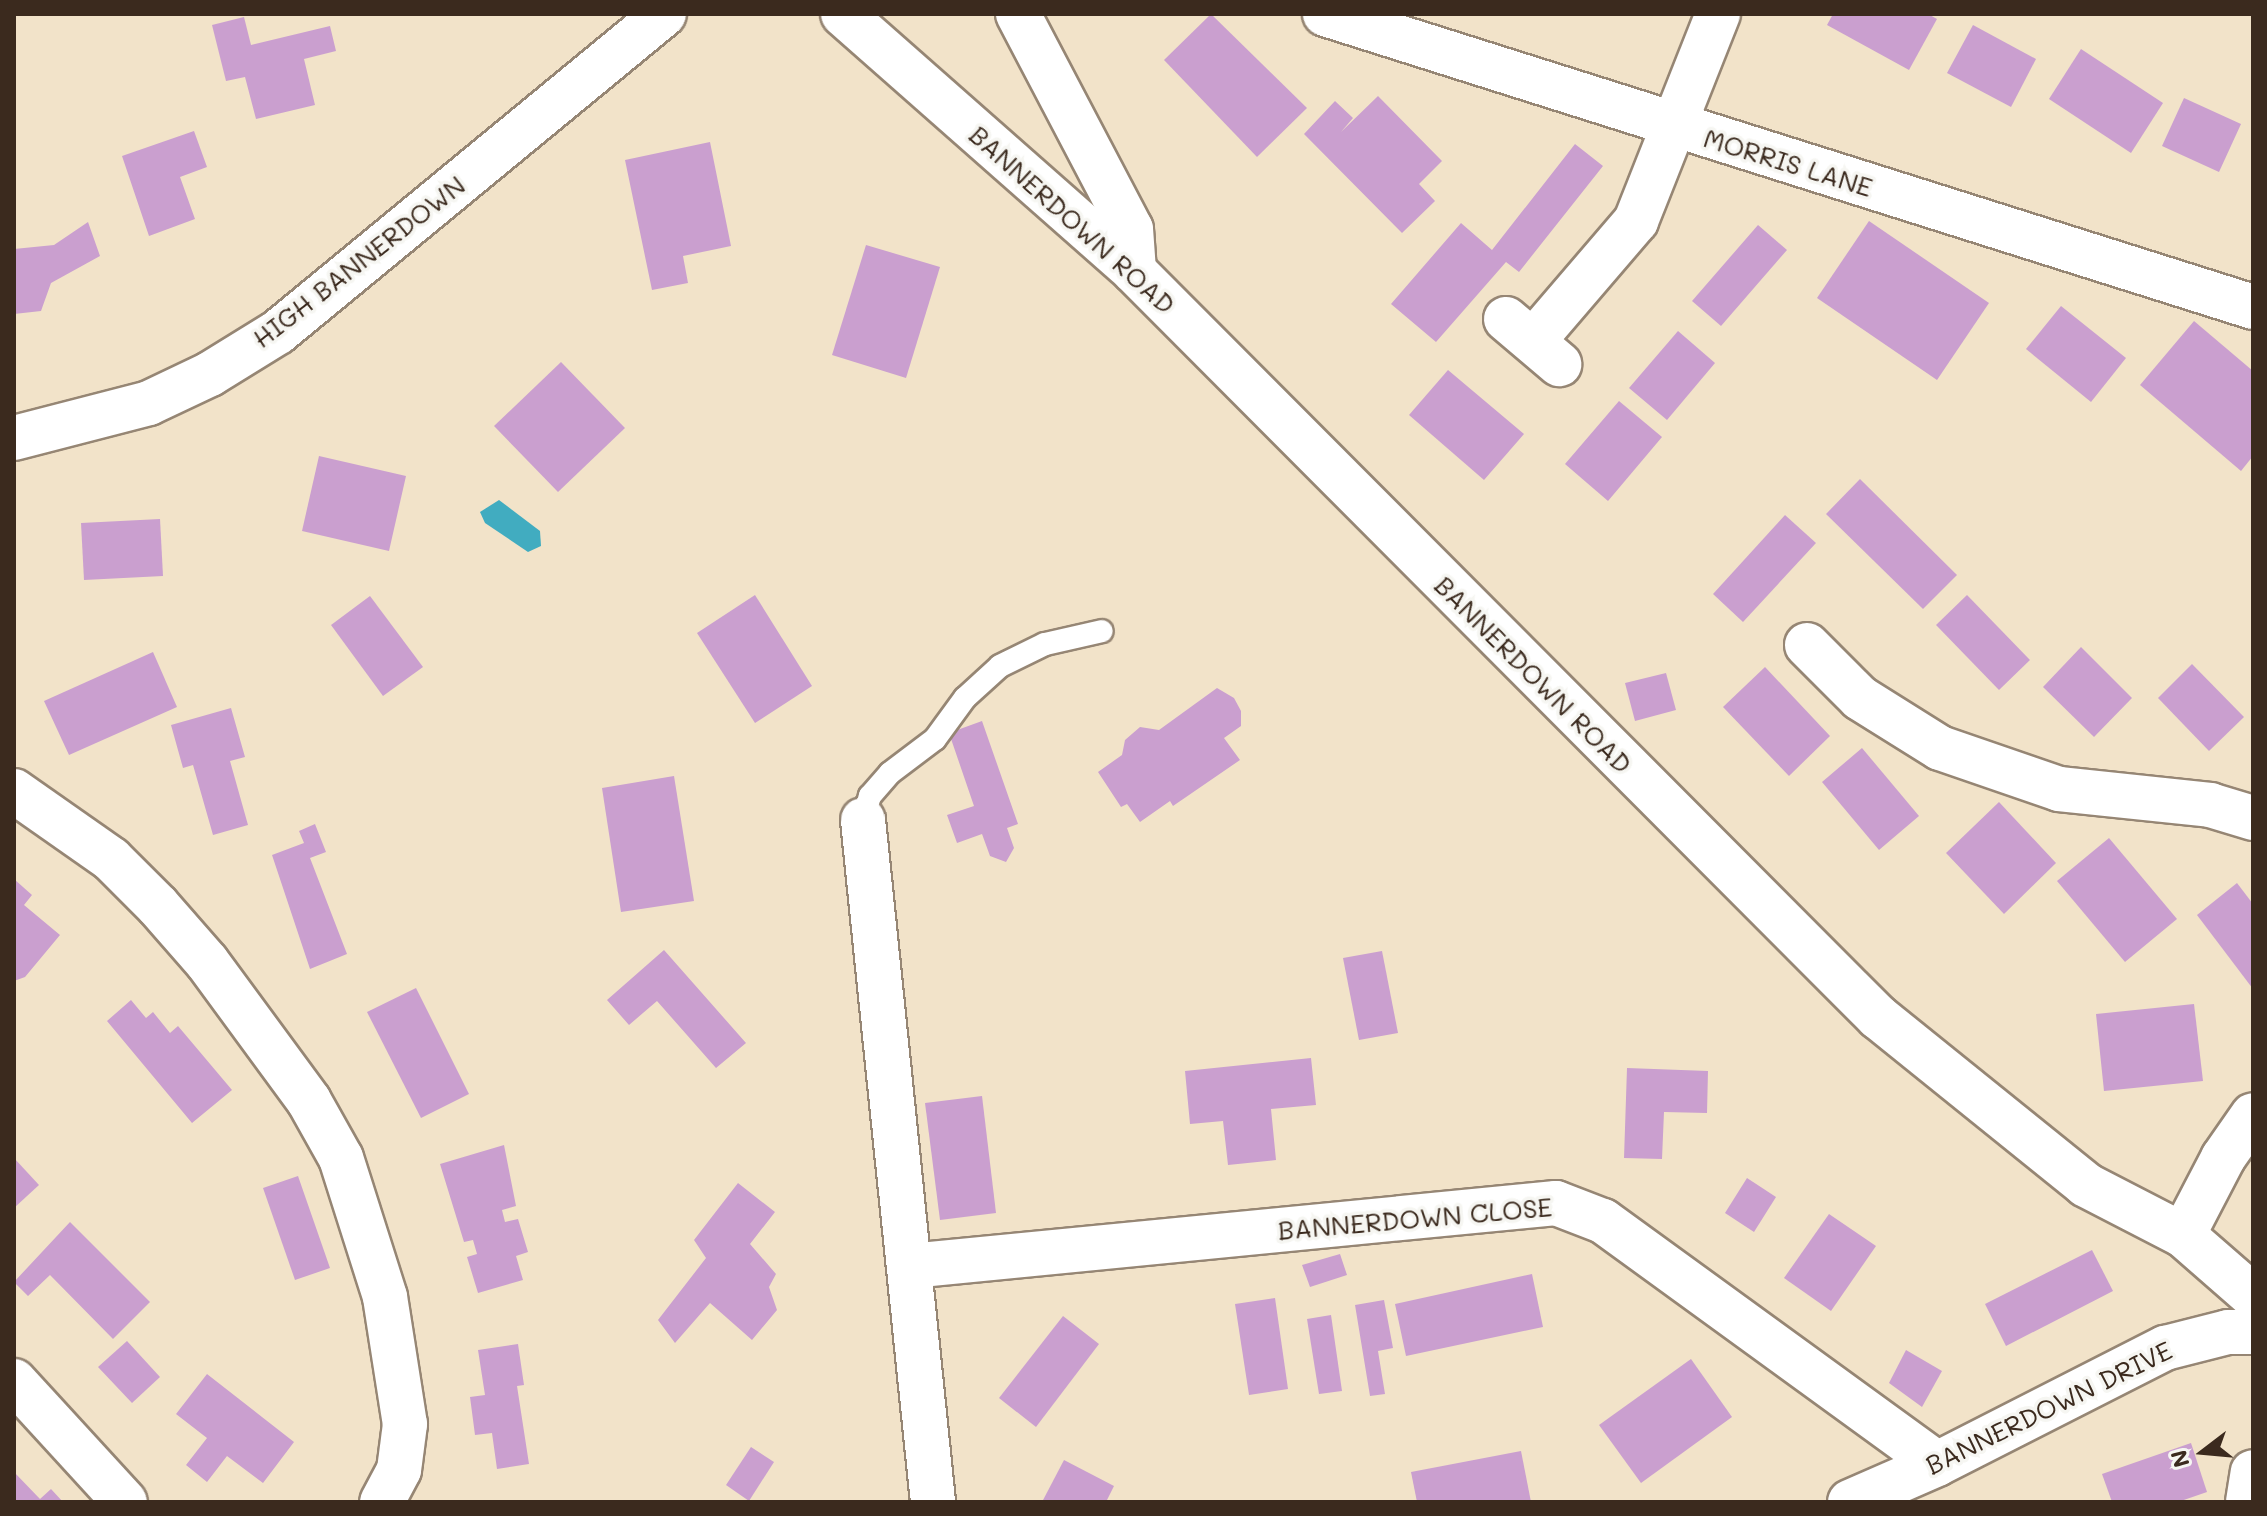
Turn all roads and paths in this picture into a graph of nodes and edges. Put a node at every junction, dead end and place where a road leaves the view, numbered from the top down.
1 (664, 14) edge
2 (843, 14) edge
3 (1018, 14) edge
4 (1325, 14) edge
5 (1718, 14) edge
6 (1673, 127) junction
7 (1134, 271) junction
8 (2253, 307) edge
9 (1533, 341) dead end
10 (14, 438) edge
11 (1102, 631) dead end
12 (1807, 645) dead end
13 (14, 791) edge
14 (2253, 818) edge
15 (863, 820) joint
16 (2253, 1115) edge
17 (2183, 1235) junction
18 (910, 1266) junction
19 (2253, 1296) edge
20 (2253, 1332) edge
21 (14, 1381) edge
22 (1937, 1464) junction
23 (2253, 1472) edge
24 (125, 1502) edge
25 (382, 1502) edge
26 (933, 1502) edge
27 (1850, 1502) edge
28 (2248, 1502) edge

1 - 10 street, HIGH BANNERDOWN
2 - 7 street, BANNERDOWN ROAD
3 - 7 street
4 - 6 street, MORRIS LANE
5 - 6 street
6 - 8 street, MORRIS LANE
6 - 9 street
7 - 17 street, BANNERDOWN ROAD
11 - 15 lane
12 - 14 street
13 - 25 street
15 - 18 street
16 - 17 street
17 - 19 street, BANNERDOWN ROAD
18 - 22 street, BANNERDOWN CLOSE
18 - 26 street
20 - 22 street, BANNERDOWN DRIVE
21 - 24 street
22 - 27 street, BANNERDOWN DRIVE
23 - 28 street

